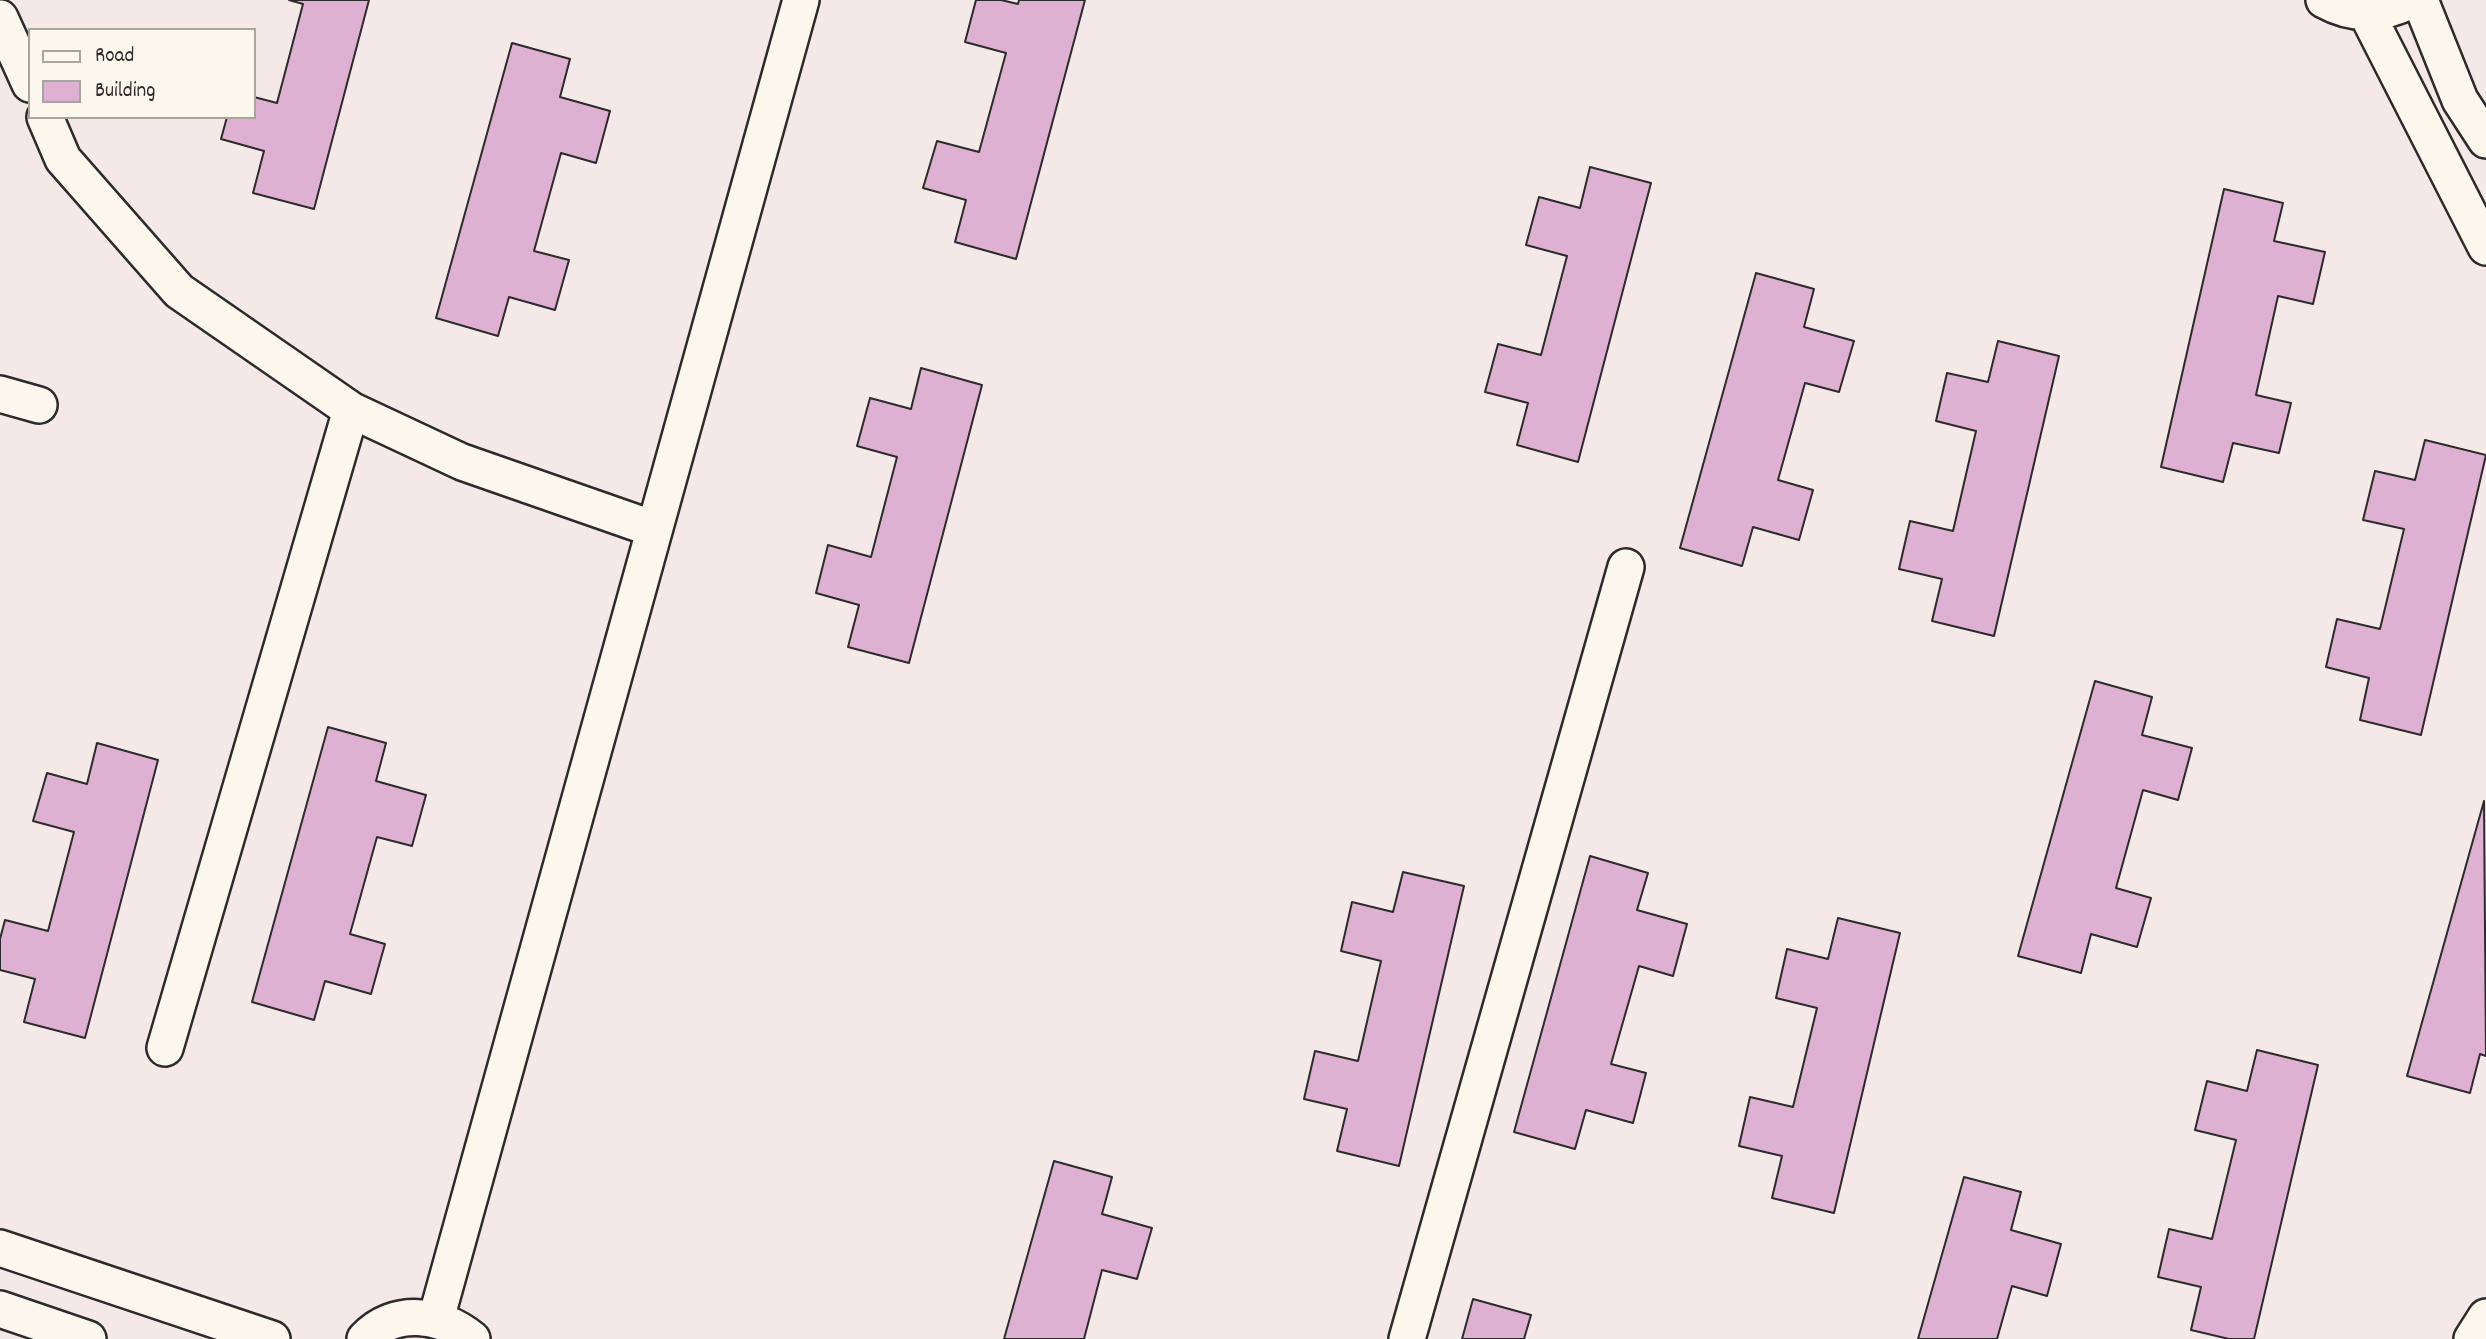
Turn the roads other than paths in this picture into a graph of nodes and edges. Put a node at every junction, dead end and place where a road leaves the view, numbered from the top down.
1 (802, 0) edge
2 (2323, 0) edge
3 (2411, 0) edge
4 (2420, 0) edge
5 (2367, 14) junction
6 (0, 18) edge
7 (28, 80) edge
8 (46, 119) edge
9 (2486, 141) edge
10 (2486, 247) edge
11 (0, 394) edge
12 (39, 405) dead end
13 (351, 410) junction
14 (654, 529) junction
15 (1626, 567) dead end
16 (165, 1048) dead end
17 (0, 1248) edge
18 (0, 1309) edge
19 (2486, 1317) edge
20 (436, 1319) junction
21 (88, 1339) edge
22 (272, 1339) edge
23 (365, 1339) edge
24 (472, 1339) edge
25 (1407, 1339) edge
26 (2472, 1339) edge

1 - 14 street
2 - 5 street
3 - 5 street
4 - 9 street
5 - 10 street
6 - 7 street
8 - 13 street
11 - 12 street
13 - 14 street
13 - 16 street
14 - 20 street
15 - 25 street
17 - 22 street
18 - 21 street
19 - 26 street
20 - 23 street
20 - 24 street

